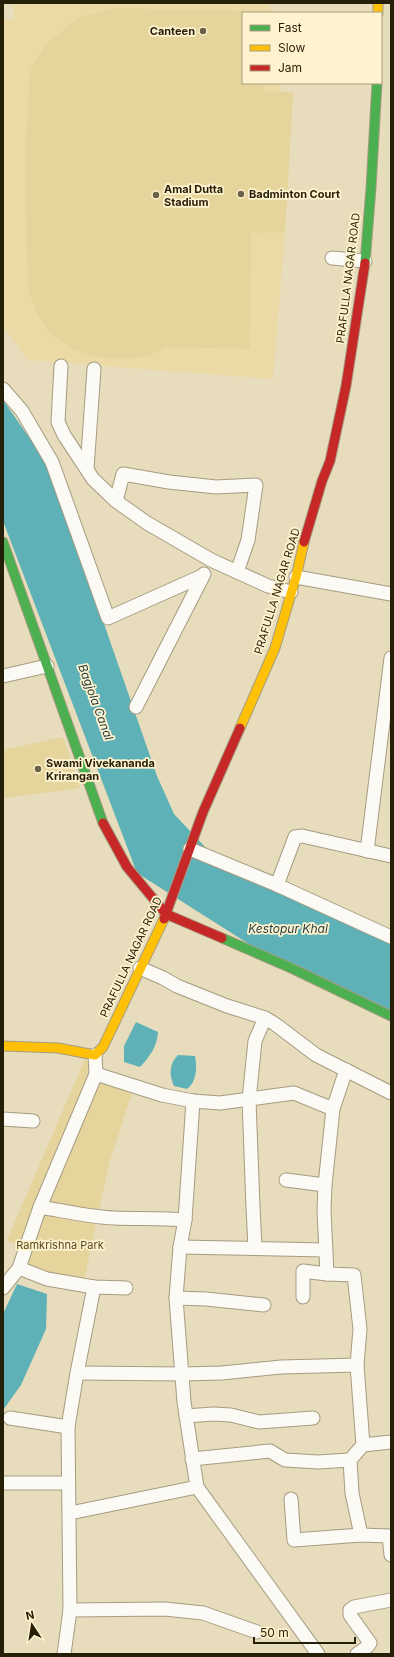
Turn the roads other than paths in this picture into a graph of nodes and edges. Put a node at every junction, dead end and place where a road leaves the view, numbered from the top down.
1 (377, 84) edge
2 (332, 258) dead end
3 (364, 262) junction
4 (60, 366) dead end
5 (94, 369) dead end
6 (3, 389) edge
7 (87, 470) junction
8 (116, 501) junction
9 (3, 542) edge
10 (211, 560) junction
11 (237, 572) junction
12 (202, 576) junction
13 (296, 577) junction
14 (291, 592) junction
15 (391, 594) edge
16 (391, 658) edge
17 (47, 666) junction
18 (3, 676) edge
19 (136, 706) dead end
20 (190, 848) junction
21 (367, 851) junction
22 (391, 856) edge
23 (277, 885) junction
24 (166, 914) junction
25 (391, 937) edge
26 (140, 968) junction
27 (391, 1016) edge
28 (264, 1018) junction
29 (3, 1046) edge
30 (95, 1055) junction
31 (346, 1070) junction
32 (96, 1074) junction
33 (391, 1093) edge
34 (249, 1100) junction
35 (193, 1102) junction
36 (334, 1109) junction
37 (3, 1119) edge
38 (33, 1121) dead end
39 (286, 1180) dead end
40 (325, 1185) junction
41 (40, 1207) junction
42 (185, 1220) junction
43 (180, 1247) junction
44 (256, 1248) junction
45 (325, 1250) junction
46 (19, 1268) junction
47 (327, 1274) junction
48 (94, 1287) junction
49 (3, 1288) edge
50 (126, 1288) dead end
51 (303, 1297) dead end
52 (176, 1298) junction
53 (264, 1305) dead end
54 (357, 1366) junction
55 (77, 1373) junction
56 (183, 1374) junction
57 (186, 1416) junction
58 (10, 1418) dead end
59 (312, 1418) dead end
60 (68, 1427) junction
61 (391, 1442) edge
62 (363, 1445) junction
63 (192, 1459) junction
64 (350, 1460) junction
65 (3, 1483) edge
66 (68, 1483) junction
67 (197, 1487) junction
68 (291, 1499) dead end
69 (70, 1513) junction
70 (361, 1536) junction
71 (391, 1555) edge
72 (391, 1600) edge
73 (70, 1610) junction
74 (257, 1632) dead end
75 (64, 1654) edge
76 (318, 1654) edge
77 (357, 1654) edge

1 - 3 street, PRAFULLA NAGAR ROAD
2 - 3 street
3 - 13 street, PRAFULLA NAGAR ROAD
4 - 7 street
5 - 7 street
6 - 12 street
7 - 8 street
8 - 10 street
8 - 11 street
9 - 17 street
10 - 11 street
10 - 12 street
11 - 14 street
12 - 19 street
13 - 14 street, PRAFULLA NAGAR ROAD
13 - 15 street
14 - 20 street, PRAFULLA NAGAR ROAD
16 - 21 street
17 - 18 street
17 - 24 street
20 - 23 street
20 - 24 street, PRAFULLA NAGAR ROAD
21 - 22 street
21 - 23 street
23 - 25 street
24 - 26 street, PRAFULLA NAGAR ROAD
24 - 27 street
26 - 28 street
26 - 30 street, PRAFULLA NAGAR ROAD
28 - 31 street
28 - 34 street
29 - 30 street
30 - 32 street
31 - 33 street
31 - 36 street
32 - 35 street
32 - 41 street
34 - 35 street
34 - 36 street
34 - 44 street
35 - 42 street
36 - 40 street
37 - 38 street
39 - 40 street
40 - 45 street
41 - 42 street
41 - 46 street
42 - 43 street
43 - 44 street
43 - 52 street
44 - 45 street
45 - 47 street
46 - 48 street
46 - 49 street
47 - 51 street
47 - 54 street
48 - 50 street
48 - 55 street
52 - 53 street
52 - 56 street
54 - 56 street
54 - 62 street
55 - 56 street
55 - 60 street
56 - 57 street
57 - 59 street
57 - 63 street
58 - 60 street
60 - 66 street
61 - 62 street
62 - 64 street
63 - 64 street
63 - 67 street
64 - 70 street
65 - 66 street
66 - 69 street
67 - 69 street
67 - 76 street
68 - 70 street
69 - 73 street
70 - 71 street
72 - 77 street
73 - 74 street
73 - 75 street

